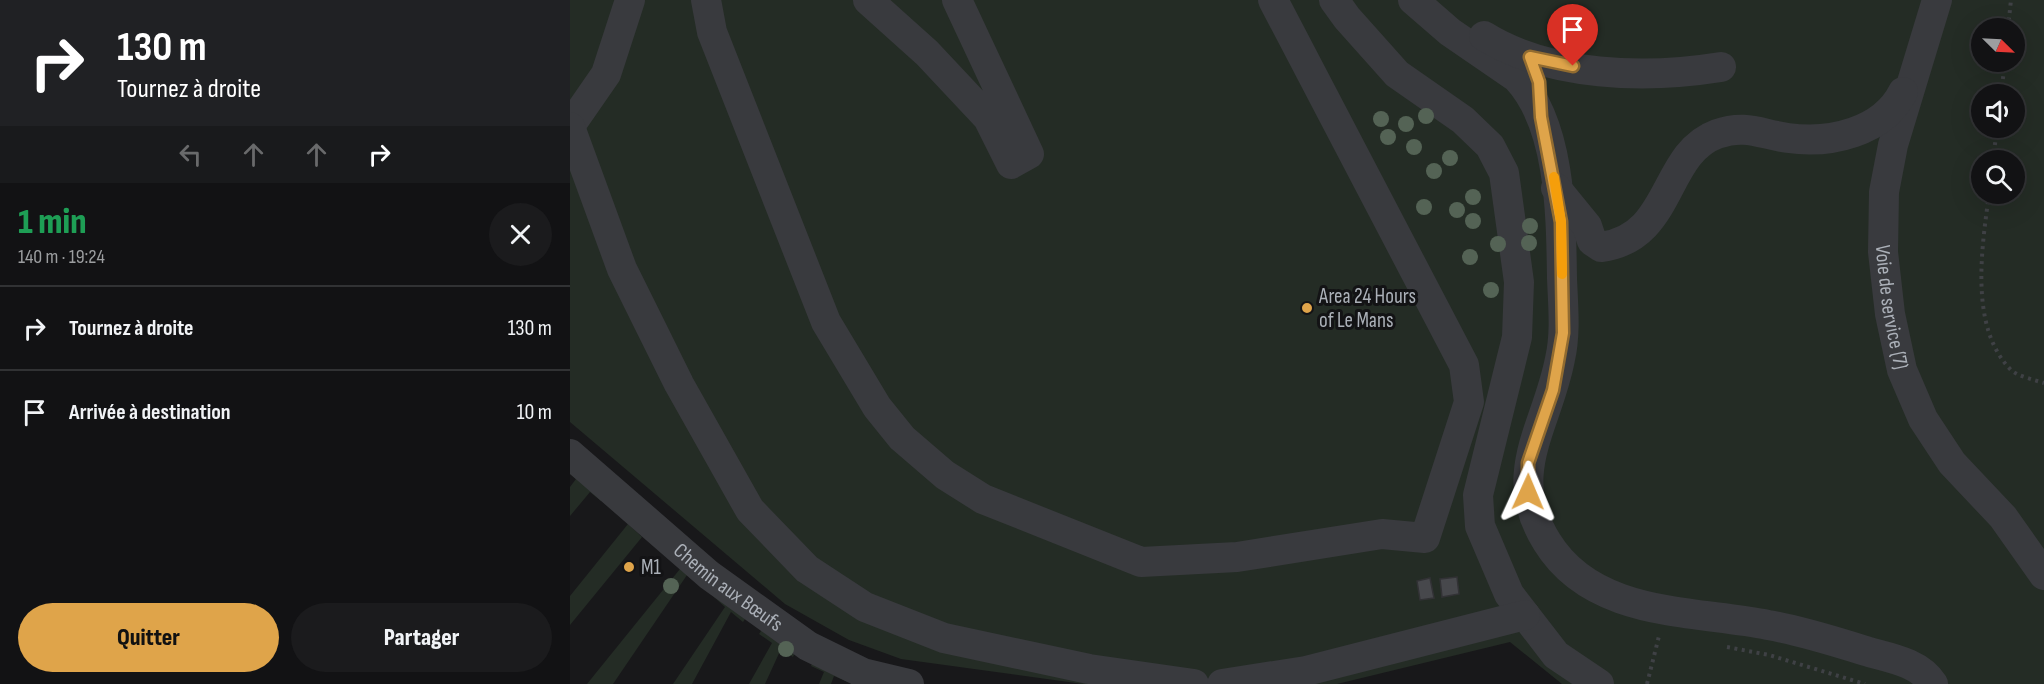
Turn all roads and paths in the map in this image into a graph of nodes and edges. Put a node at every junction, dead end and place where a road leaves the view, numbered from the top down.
1 (630, 0) edge
2 (706, 0) edge
3 (868, 0) edge
4 (957, 0) edge
5 (1273, 0) edge
6 (1334, 0) edge
7 (1413, 0) edge
8 (1435, 0) edge
9 (1937, 0) edge
10 (2011, 0) edge
11 (2009, 18) edge
12 (1530, 57) junction
13 (1917, 66) junction
14 (1721, 67) dead end
15 (1541, 117) junction
16 (570, 127) edge
17 (1556, 188) junction
18 (1988, 204) edge
19 (2044, 383) edge
20 (570, 454) edge
21 (2044, 575) edge
22 (1525, 615) junction
23 (1647, 633) dead end
24 (1659, 636) junction
25 (1670, 638) dead end
26 (1725, 647) dead end
27 (909, 684) edge
28 (1194, 684) edge
29 (1222, 684) edge
30 (1599, 684) edge
31 (1647, 684) edge
32 (1865, 684) edge
33 (1933, 684) edge

1 - 16 street
2 - 5 street
3 - 4 street
6 - 22 street
7 - 15 street
8 - 12 street
9 - 13 street, Voie de service (7)
10 - 11 path
12 - 14 street
12 - 15 street
13 - 17 street
13 - 21 street, Voie de service (7)
15 - 17 street
16 - 28 street
17 - 33 street
18 - 19 path
20 - 27 street, Chemin aux Bœufs
22 - 29 street
22 - 30 street
23 - 24 path
24 - 25 path
24 - 31 path
26 - 32 path

